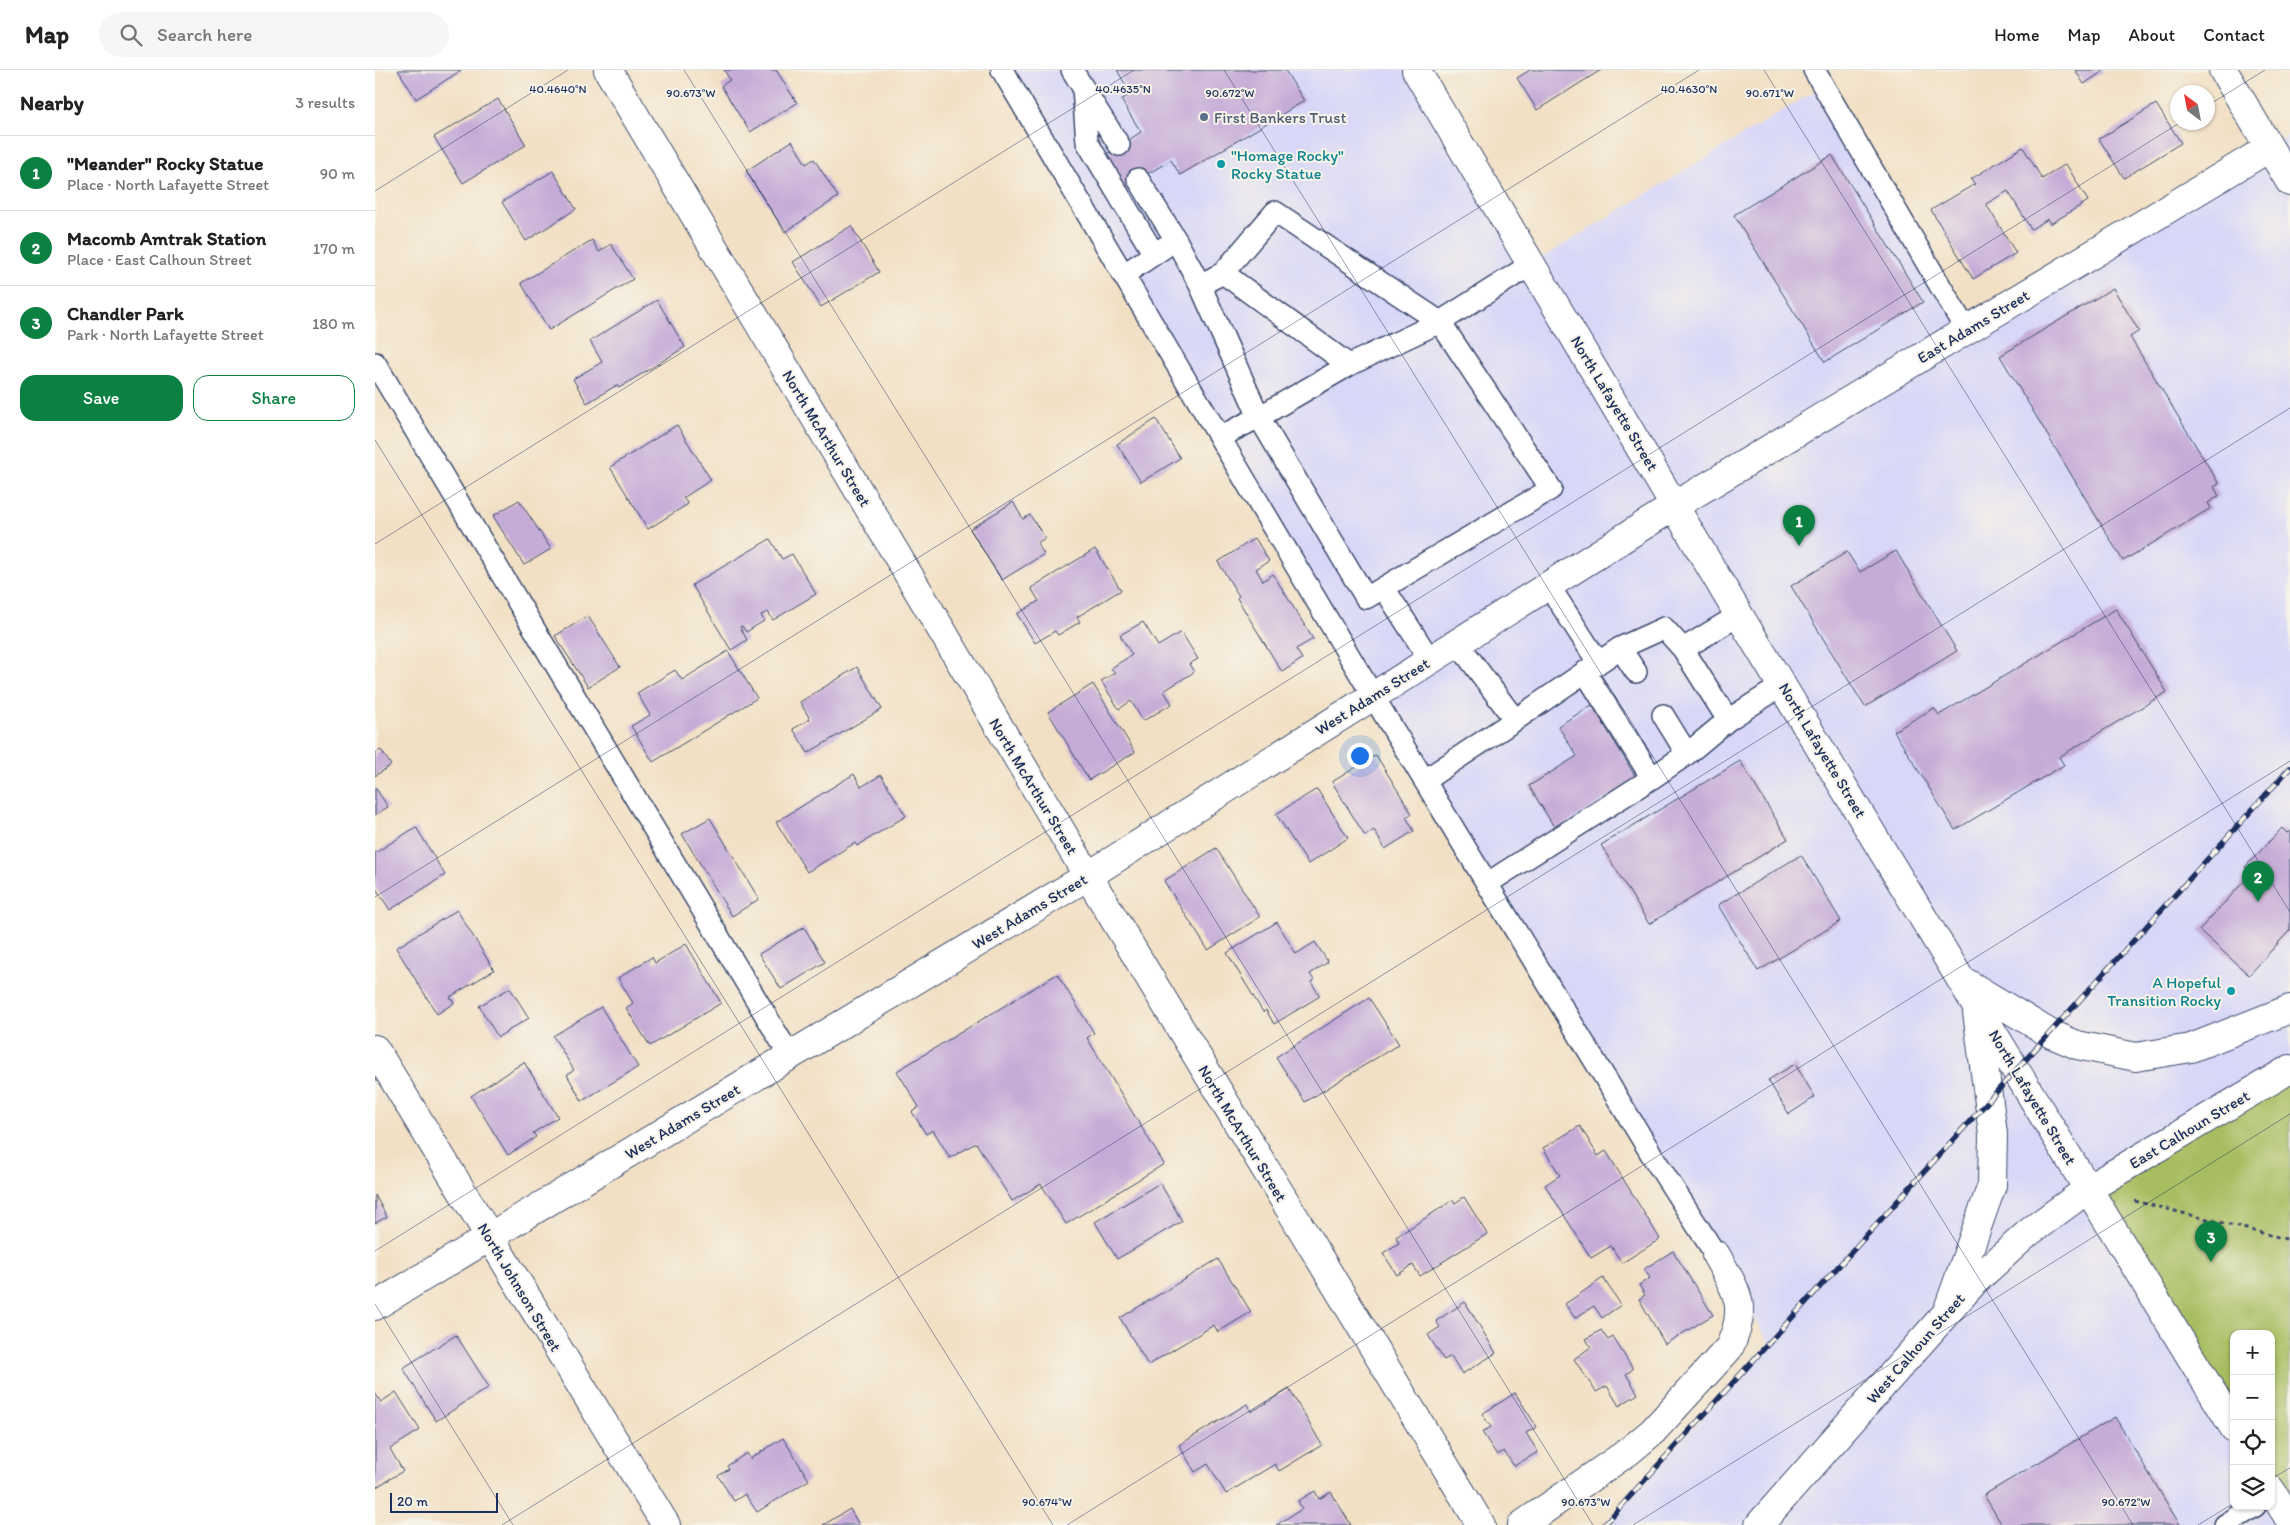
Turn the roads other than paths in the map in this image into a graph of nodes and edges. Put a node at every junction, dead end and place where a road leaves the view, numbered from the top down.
1 (608, 70) edge
2 (1001, 70) edge
3 (1072, 70) edge
4 (1416, 70) edge
5 (1814, 70) edge
6 (2223, 70) edge
7 (1083, 88) junction
8 (1119, 145) dead end
9 (2269, 148) junction
10 (1138, 179) dead end
11 (2290, 182) edge
12 (1176, 240) junction
13 (1154, 254) junction
14 (1532, 264) junction
15 (1223, 273) junction
16 (1123, 275) junction
17 (1200, 285) junction
18 (1440, 322) junction
19 (1967, 330) junction
20 (375, 364) edge
21 (1349, 364) junction
22 (1259, 416) junction
23 (1220, 437) junction
24 (1676, 505) junction
25 (1549, 586) junction
26 (1384, 588) junction
27 (1739, 614) junction
28 (1457, 642) junction
29 (1620, 648) junction
30 (1683, 649) junction
31 (1430, 660) junction
32 (1592, 667) junction
33 (1636, 672) dead end
34 (1784, 684) junction
35 (1373, 696) junction
36 (1663, 715) dead end
37 (1515, 720) junction
38 (1728, 720) junction
39 (1687, 754) junction
40 (1653, 778) junction
41 (1425, 780) junction
42 (1088, 876) junction
43 (1488, 883) junction
44 (1969, 991) junction
45 (2290, 1009) edge
46 (375, 1049) edge
47 (790, 1056) junction
48 (2290, 1069) edge
49 (2088, 1190) junction
50 (490, 1237) junction
51 (1717, 1255) joint
52 (375, 1306) edge
53 (1947, 1312) junction
54 (2230, 1421) edge
55 (2275, 1504) edge
56 (2248, 1510) edge
57 (2290, 1520) edge
58 (666, 1525) edge
59 (1481, 1525) edge
60 (1522, 1525) edge
61 (1759, 1525) edge
62 (2225, 1525) edge

1 - 42 main road, North McArthur Street
2 - 16 lane
3 - 7 lane
4 - 14 main road, North Lafayette Street
5 - 19 lane
6 - 9 main road
7 - 8 lane
7 - 13 lane
9 - 11 main road
9 - 19 main road, East Adams Street
10 - 12 lane
12 - 13 lane
12 - 17 lane
13 - 16 lane
14 - 18 lane
14 - 24 main road, North Lafayette Street
15 - 17 lane
15 - 18 lane
15 - 21 lane
16 - 23 lane
17 - 22 lane
18 - 21 lane
18 - 26 lane
19 - 24 main road, East Adams Street
20 - 47 lane
21 - 22 lane
22 - 23 lane
22 - 26 lane
23 - 35 lane
24 - 25 main road, West Adams Street
24 - 27 main road, North Lafayette Street
25 - 28 main road, West Adams Street
25 - 32 lane
26 - 31 lane
27 - 30 lane
27 - 34 main road, North Lafayette Street
28 - 31 main road, West Adams Street
28 - 37 lane
29 - 30 lane
29 - 32 lane
29 - 33 lane
30 - 38 lane
31 - 35 main road, West Adams Street
32 - 37 lane
32 - 40 lane
34 - 38 lane
34 - 44 main road, North Lafayette Street
35 - 41 lane
35 - 42 main road, West Adams Street
36 - 39 lane
37 - 41 lane
38 - 39 lane
39 - 40 lane
40 - 43 lane
41 - 43 lane
42 - 47 main road, West Adams Street
42 - 59 main road, North McArthur Street
43 - 51 lane
44 - 45 main road
44 - 49 main road, North Lafayette Street
44 - 53 main road
46 - 50 main road, North Johnson Street
47 - 50 main road, West Adams Street
48 - 49 main road, East Calhoun Street
49 - 53 main road, West Calhoun Street
49 - 54 main road, North Lafayette Street
50 - 52 main road, West Adams Street
50 - 58 main road, North Johnson Street
51 - 60 main road
53 - 61 main road, West Calhoun Street
55 - 57 main road
56 - 62 lane

